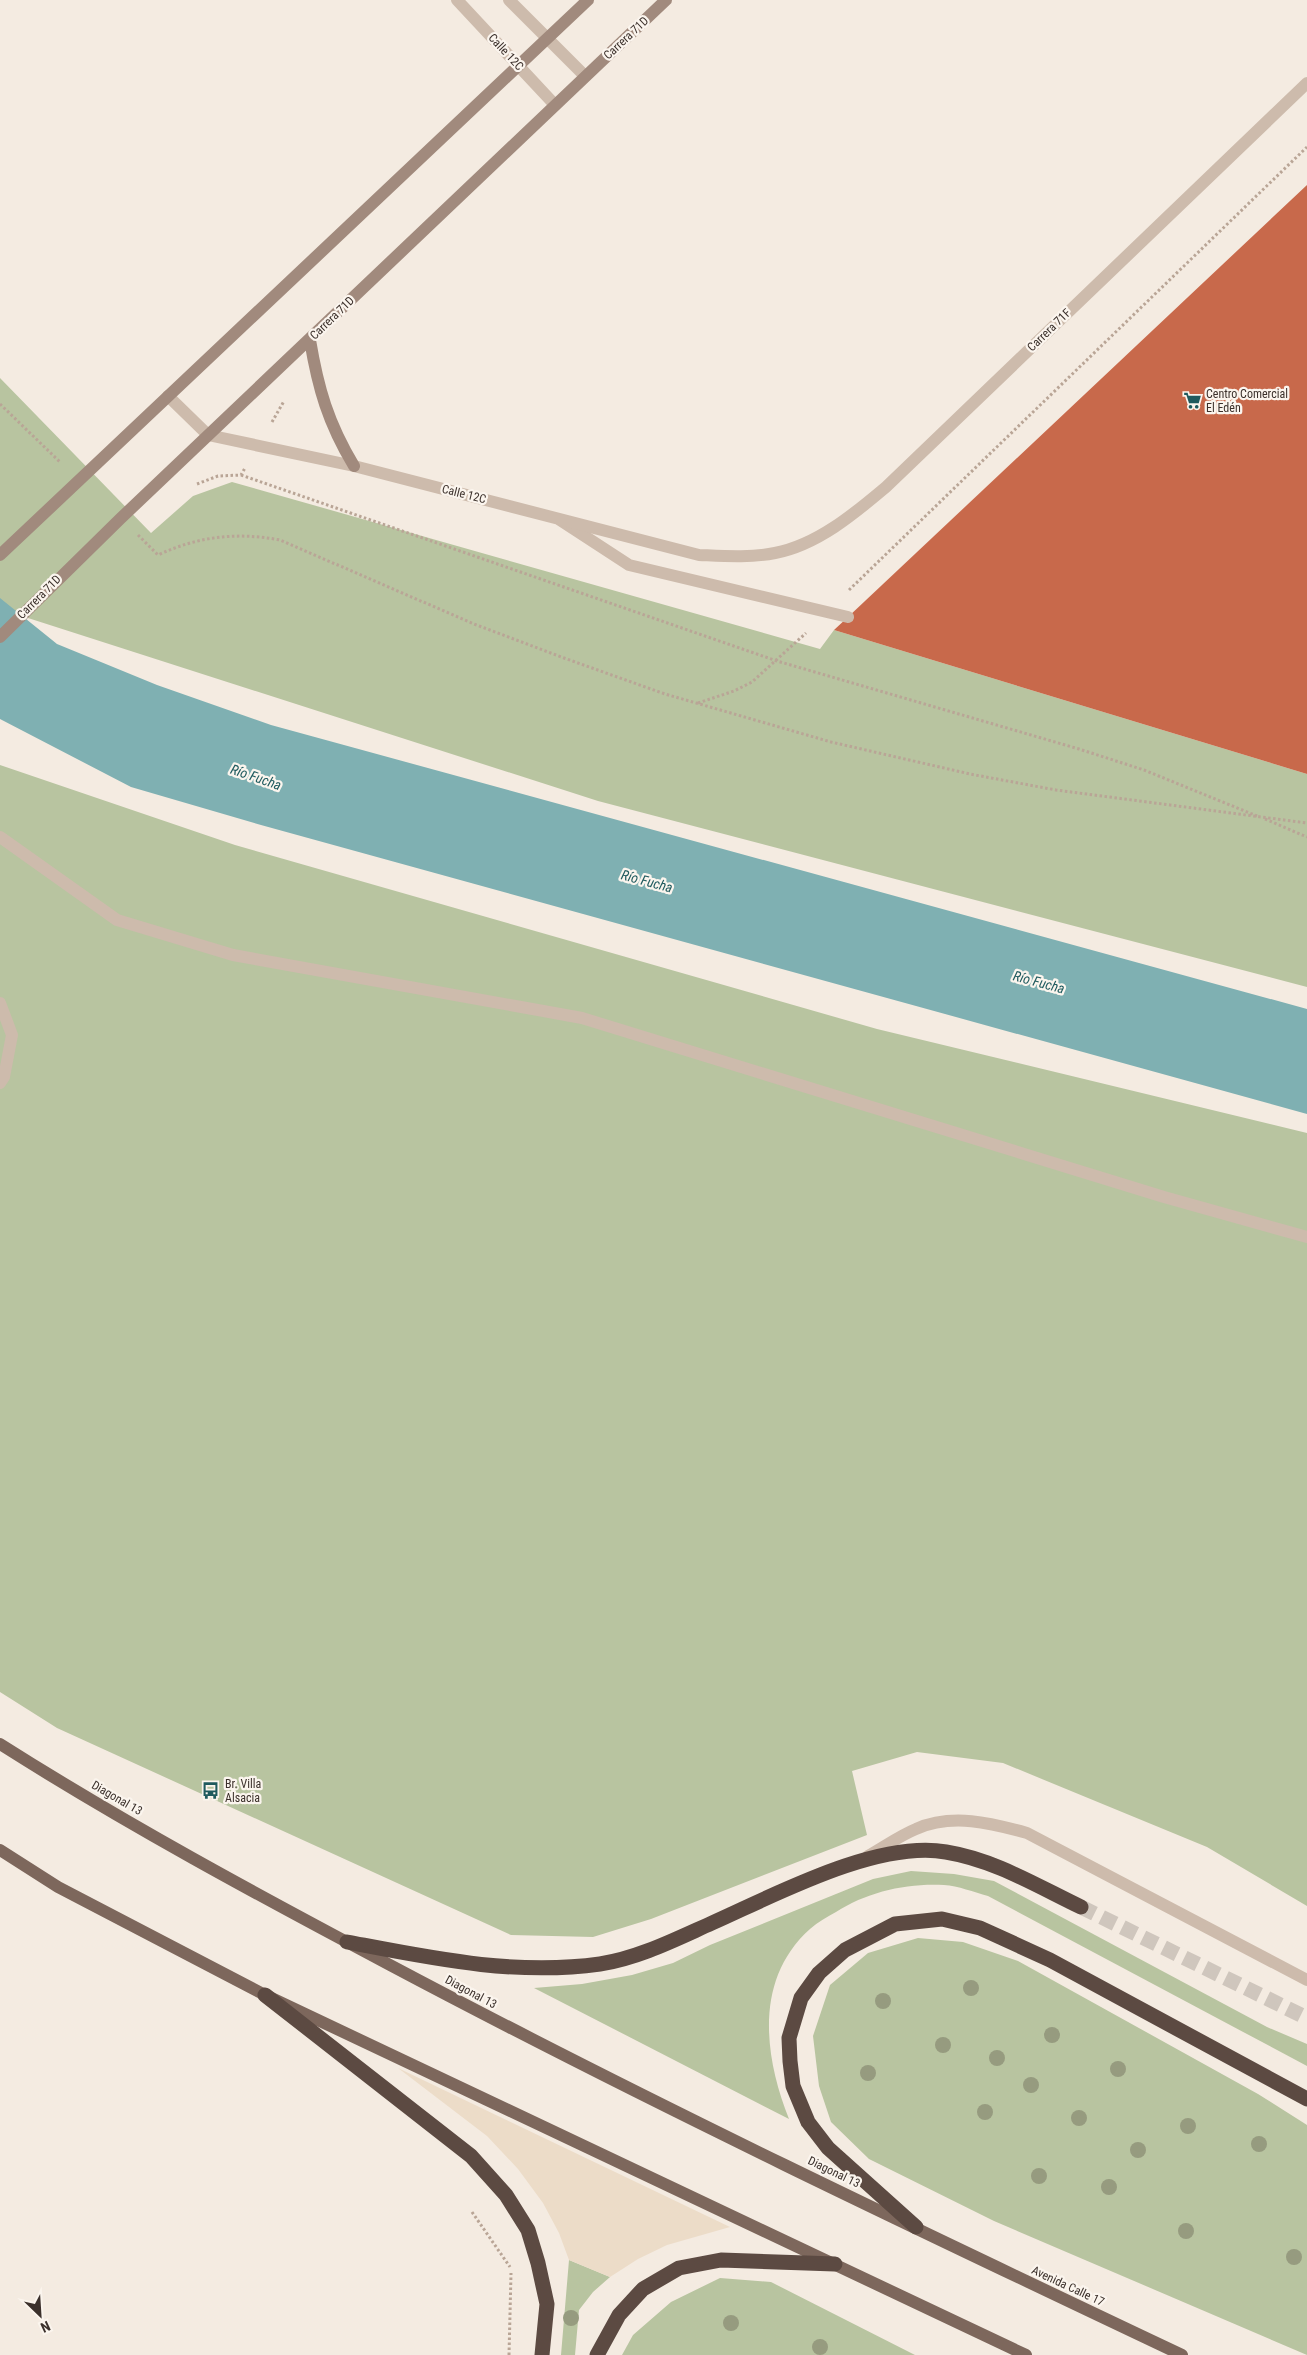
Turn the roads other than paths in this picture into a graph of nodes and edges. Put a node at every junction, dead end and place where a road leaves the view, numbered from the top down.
1 (457, 0) edge
2 (509, 0) edge
3 (588, 0) edge
4 (666, 0) edge
5 (548, 39) junction
6 (518, 66) junction
7 (585, 76) junction
8 (1307, 83) edge
9 (555, 105) junction
10 (310, 340) junction
11 (168, 396) junction
12 (208, 435) junction
13 (354, 466) junction
14 (556, 518) junction
15 (775, 553) joint
16 (0, 555) edge
17 (848, 617) dead end
18 (0, 637) edge
19 (0, 836) edge
20 (0, 1002) edge
21 (0, 1083) edge
22 (1307, 1237) edge
23 (0, 1744) edge
24 (0, 1850) edge
25 (863, 1860) junction
26 (1081, 1907) tunnel mouth
27 (347, 1942) junction
28 (1307, 1980) edge
29 (265, 1995) junction
30 (1307, 2099) edge
31 (916, 2227) junction
32 (943, 2241) joint
33 (835, 2264) junction
34 (542, 2355) edge
35 (597, 2355) edge
36 (1026, 2355) edge
37 (1182, 2355) edge

1 - 6 street, Calle 12C
2 - 5 street
3 - 5 street
4 - 7 street, Carrera 71D
5 - 6 street
5 - 7 street
6 - 9 street, Calle 12C
6 - 11 street
7 - 9 street, Carrera 71D
8 - 15 street, Carrera 71F
9 - 10 street, Carrera 71D
10 - 12 street, Carrera 71D
10 - 13 street
11 - 12 street
11 - 16 street
12 - 13 street, Calle 12C
12 - 18 street, Carrera 71D
13 - 14 street, Calle 12C
14 - 15 street, Calle 12C
14 - 17 street
19 - 22 street
20 - 21 street
23 - 27 main road, Diagonal 13
24 - 29 main road
25 - 26 highway
25 - 27 highway
25 - 28 street
27 - 31 main road, Diagonal 13
29 - 33 main road
29 - 34 highway
30 - 31 highway
31 - 32 main road, Diagonal 13
32 - 37 main road, Avenida Calle 17
33 - 35 highway
33 - 36 main road

